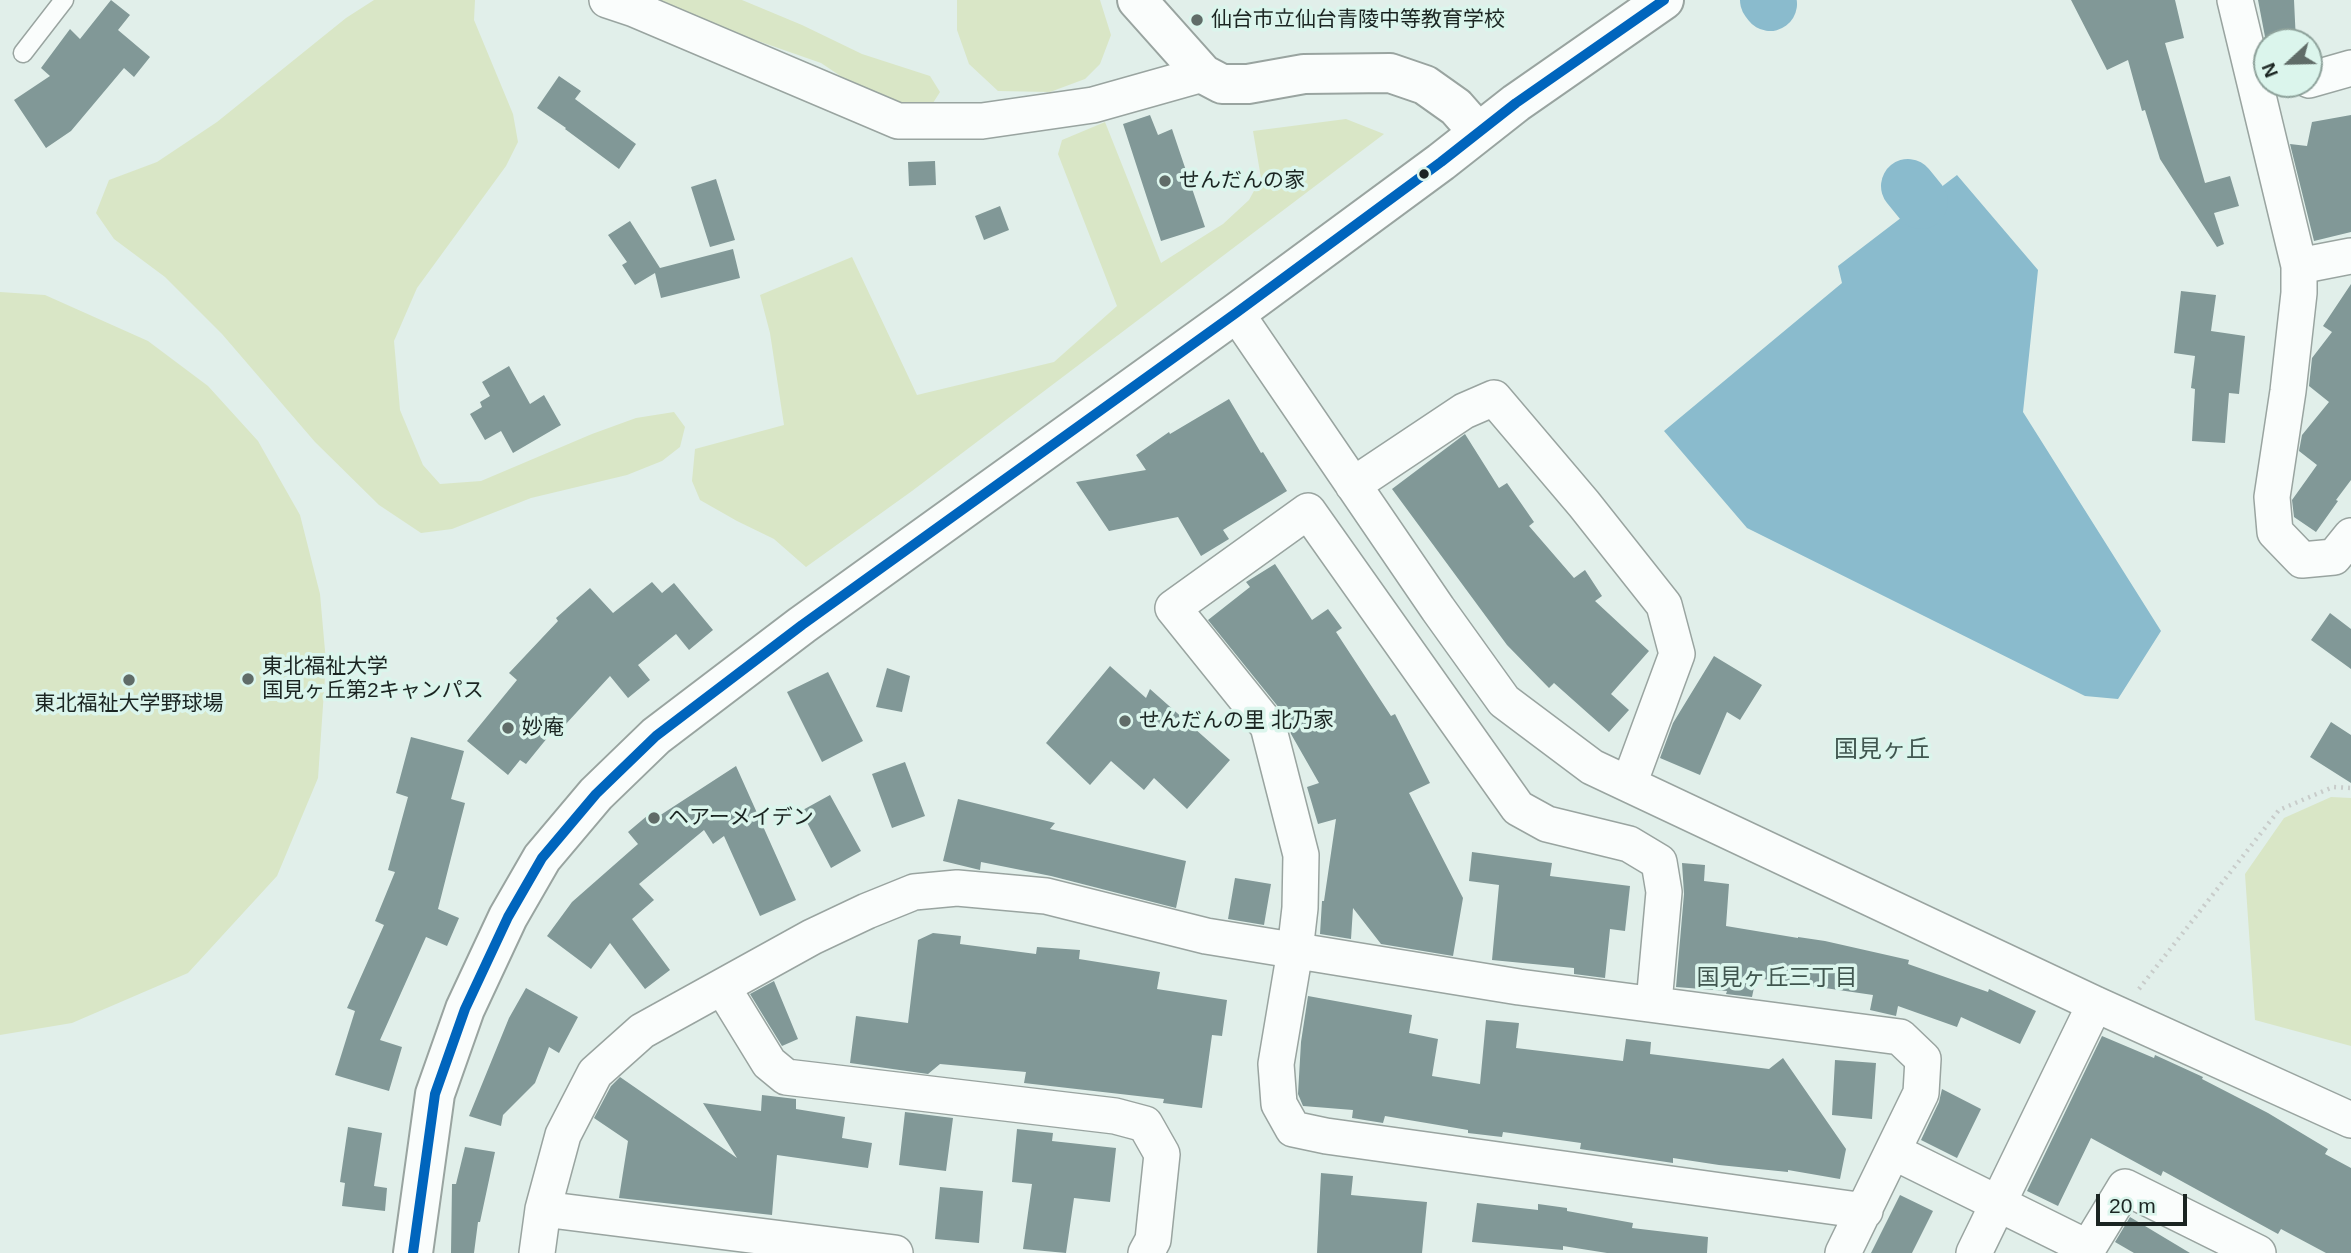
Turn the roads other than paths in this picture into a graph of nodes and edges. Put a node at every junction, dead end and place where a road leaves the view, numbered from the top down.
1 (64, 0) edge
2 (607, 0) edge
3 (1137, 0) edge
4 (1664, 0) edge
5 (2235, 0) edge
6 (23, 53) dead end
7 (2351, 68) edge
8 (1203, 74) junction
9 (2323, 76) edge
10 (2253, 80) edge
11 (2257, 98) edge
12 (1478, 132) junction
13 (2351, 256) edge
14 (2299, 266) junction
15 (1236, 313) junction
16 (1353, 485) junction
17 (2351, 536) edge
18 (1629, 784) junction
19 (1295, 951) junction
20 (723, 988) junction
21 (1654, 1003) junction
22 (2107, 1009) junction
23 (2351, 1120) edge
24 (1894, 1152) junction
25 (1998, 1203) junction
26 (543, 1209) junction
27 (1865, 1211) junction
28 (2087, 1250) edge
29 (413, 1253) edge
30 (537, 1253) edge
31 (895, 1253) edge
32 (1146, 1253) edge
33 (1843, 1253) edge
34 (1974, 1253) edge
35 (2258, 1253) edge

1 - 6 lane
2 - 8 street
3 - 8 street
4 - 12 street
5 - 10 street
7 - 9 street
8 - 12 street
11 - 14 street
12 - 15 street
13 - 14 street
14 - 17 street
15 - 16 street
15 - 29 street
16 - 18 street
16 - 18 street
18 - 22 street
19 - 20 street
19 - 21 street
19 - 21 street
19 - 27 street
20 - 26 street
20 - 32 street
21 - 24 street
22 - 23 street
22 - 25 street
24 - 25 street
24 - 27 street
25 - 28 street
25 - 34 street
26 - 30 street
26 - 31 street
27 - 33 street
28 - 35 street

